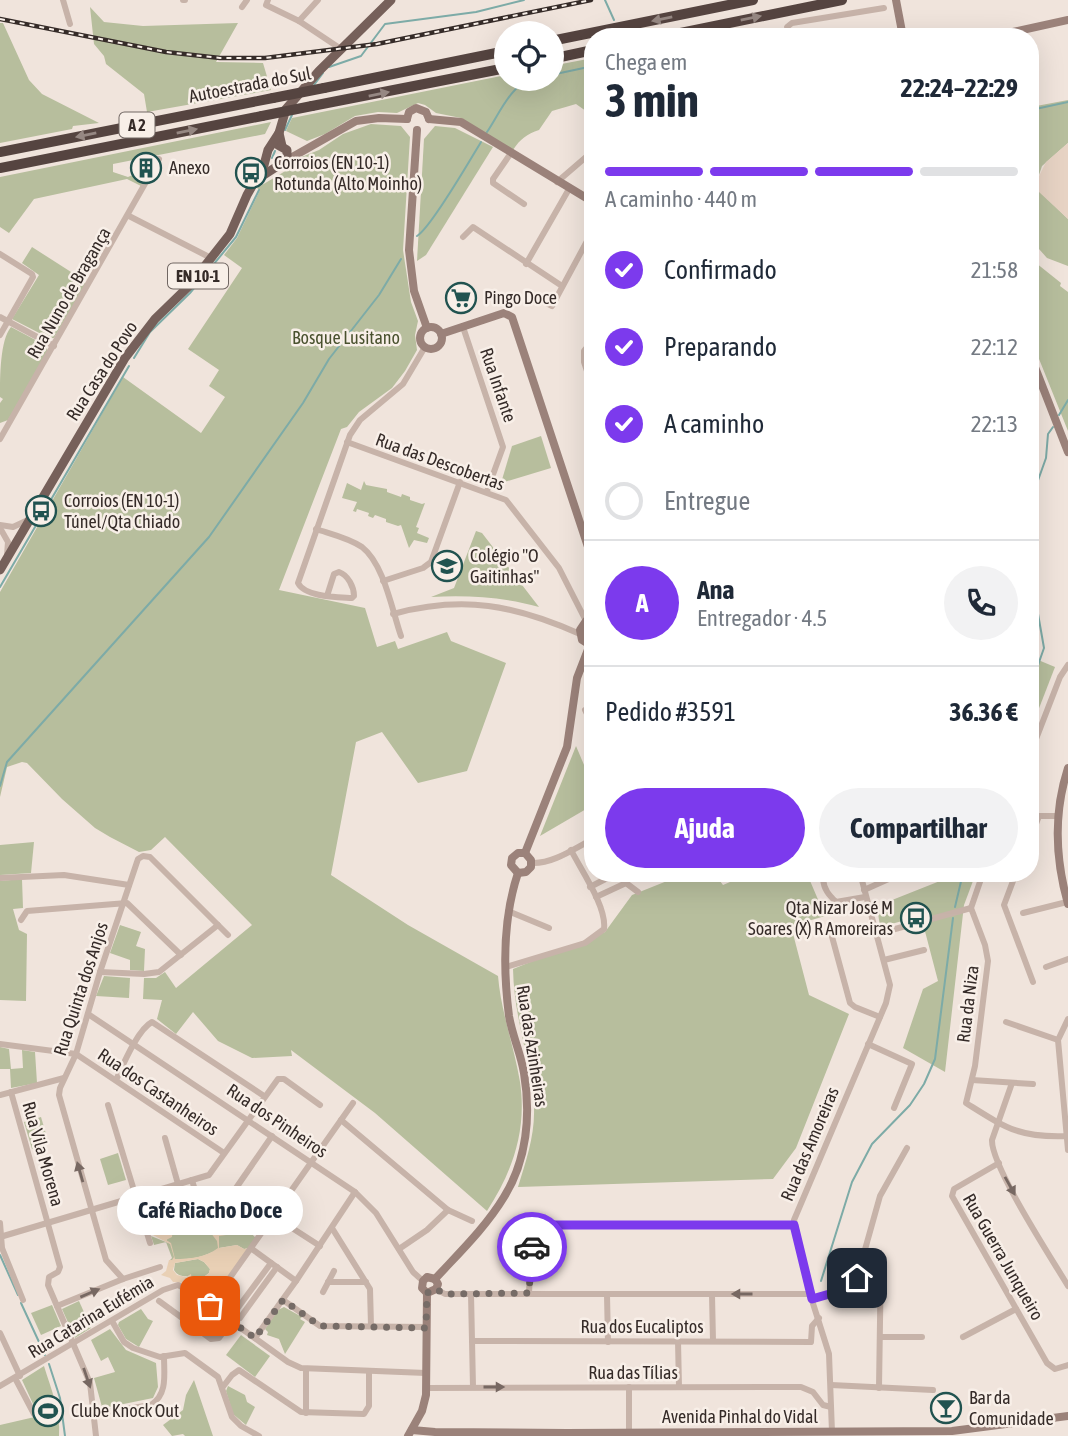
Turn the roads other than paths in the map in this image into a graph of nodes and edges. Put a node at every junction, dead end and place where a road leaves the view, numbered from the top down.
1 (63, 0) edge
2 (247, 0) edge
3 (268, 0) edge
4 (318, 0) edge
5 (391, 0) edge
6 (753, 0) edge
7 (842, 0) edge
8 (896, 0) edge
9 (242, 7) dead end
10 (884, 8) dead end
11 (1068, 20) edge
12 (299, 21) junction
13 (70, 24) dead end
14 (615, 28) edge
15 (705, 28) edge
16 (787, 28) edge
17 (901, 28) edge
18 (1031, 28) edge
19 (584, 34) edge
20 (564, 38) edge
21 (341, 49) junction
22 (584, 52) edge
23 (494, 53) edge
24 (564, 56) edge
25 (494, 70) edge
26 (407, 119) junction
27 (429, 119) junction
28 (417, 130) junction
29 (279, 133) junction
30 (283, 147) junction
31 (302, 150) junction
32 (0, 152) edge
33 (268, 152) junction
34 (512, 153) junction
35 (159, 159) dead end
36 (584, 159) edge
37 (287, 160) junction
38 (278, 166) junction
39 (0, 168) edge
40 (254, 182) junction
41 (557, 182) junction
42 (569, 189) junction
43 (584, 197) edge
44 (524, 204) dead end
45 (129, 216) junction
46 (463, 237) dead end
47 (584, 246) edge
48 (0, 254) edge
49 (211, 258) junction
50 (526, 264) junction
51 (562, 286) junction
52 (535, 297) dead end
53 (0, 317) edge
54 (8, 321) junction
55 (463, 327) junction
56 (427, 328) junction
57 (441, 334) junction
58 (0, 335) edge
59 (54, 346) junction
60 (425, 347) junction
61 (1039, 378) edge
62 (3, 428) edge
63 (0, 439) edge
64 (347, 442) junction
65 (1068, 452) edge
66 (460, 482) junction
67 (486, 491) junction
68 (30, 519) junction
69 (3, 528) edge
70 (316, 528) junction
71 (584, 534) edge
72 (19, 538) junction
73 (1, 568) edge
74 (383, 581) junction
75 (327, 596) junction
76 (584, 610) edge
77 (393, 614) junction
78 (584, 625) edge
79 (580, 634) junction
80 (401, 636) dead end
81 (584, 642) edge
82 (584, 662) edge
83 (1068, 665) edge
84 (1039, 731) edge
85 (1068, 768) edge
86 (1065, 793) edge
87 (1039, 816) edge
88 (1058, 816) junction
89 (584, 843) edge
90 (570, 850) junction
91 (525, 853) junction
92 (532, 863) junction
93 (518, 873) junction
94 (584, 876) edge
95 (0, 878) edge
96 (587, 882) edge
97 (600, 882) edge
98 (823, 882) edge
99 (862, 882) edge
100 (885, 882) edge
101 (980, 882) edge
102 (1013, 882) edge
103 (129, 885) junction
104 (590, 887) junction
105 (638, 892) dead end
106 (865, 893) junction
107 (596, 897) junction
108 (124, 903) junction
109 (1068, 903) edge
110 (971, 908) junction
111 (508, 911) junction
112 (1023, 913) dead end
113 (22, 920) dead end
114 (218, 925) junction
115 (549, 928) dead end
116 (831, 933) dead end
117 (877, 934) junction
118 (228, 935) dead end
119 (924, 950) dead end
120 (181, 955) junction
121 (1068, 959) edge
122 (884, 960) junction
123 (506, 967) junction
124 (1046, 967) dead end
125 (100, 972) junction
126 (1033, 982) dead end
127 (88, 1014) junction
128 (880, 1017) junction
129 (1068, 1019) edge
130 (1006, 1022) dead end
131 (1058, 1040) junction
132 (0, 1044) edge
133 (134, 1044) junction
134 (868, 1044) junction
135 (76, 1055) junction
136 (65, 1077) junction
137 (116, 1080) junction
138 (972, 1080) junction
139 (1012, 1083) junction
140 (1030, 1084) dead end
141 (11, 1092) junction
142 (0, 1095) edge
143 (264, 1096) junction
144 (353, 1103) dead end
145 (108, 1105) dead end
146 (320, 1105) dead end
147 (894, 1108) dead end
148 (247, 1120) junction
149 (341, 1120) junction
150 (999, 1124) junction
151 (271, 1136) junction
152 (1068, 1136) edge
153 (165, 1138) dead end
154 (907, 1148) dead end
155 (1068, 1150) edge
156 (224, 1153) junction
157 (312, 1163) junction
158 (999, 1163) junction
159 (192, 1180) junction
160 (178, 1184) junction
161 (355, 1192) junction
162 (135, 1197) junction
163 (227, 1201) dead end
164 (91, 1210) junction
165 (448, 1210) junction
166 (275, 1217) junction
167 (205, 1221) dead end
168 (472, 1221) dead end
169 (0, 1223) edge
170 (48, 1223) junction
171 (794, 1225) junction
172 (332, 1228) junction
173 (1, 1237) edge
174 (150, 1243) dead end
175 (320, 1245) junction
176 (252, 1249) junction
177 (399, 1249) junction
178 (881, 1256) dead end
179 (274, 1265) junction
180 (160, 1267) dead end
181 (334, 1271) dead end
182 (123, 1279) junction
183 (435, 1279) junction
184 (296, 1281) junction
185 (423, 1281) junction
186 (328, 1282) junction
187 (366, 1282) junction
188 (1068, 1286) edge
189 (436, 1289) junction
190 (323, 1292) dead end
191 (427, 1293) junction
192 (529, 1293) junction
193 (471, 1294) junction
194 (712, 1294) junction
195 (607, 1295) junction
196 (811, 1297) junction
197 (23, 1300) dead end
198 (283, 1300) junction
199 (159, 1301) dead end
200 (57, 1306) junction
201 (210, 1306) junction
202 (1016, 1309) junction
203 (819, 1318) junction
204 (112, 1321) junction
205 (231, 1321) junction
206 (371, 1326) junction
207 (426, 1328) junction
208 (0, 1333) edge
209 (963, 1336) dead end
210 (880, 1337) junction
211 (922, 1337) dead end
212 (255, 1338) junction
213 (472, 1341) junction
214 (678, 1341) junction
215 (713, 1341) junction
216 (608, 1342) junction
217 (73, 1345) junction
218 (164, 1356) junction
219 (1068, 1365) edge
220 (303, 1369) junction
221 (369, 1371) junction
222 (426, 1373) junction
223 (17, 1377) junction
224 (831, 1385) junction
225 (0, 1386) edge
226 (473, 1387) junction
227 (629, 1387) junction
228 (679, 1387) junction
229 (222, 1388) junction
230 (426, 1388) junction
231 (879, 1388) junction
232 (933, 1390) dead end
233 (831, 1407) junction
234 (306, 1413) junction
235 (34, 1414) dead end
236 (94, 1414) junction
237 (1068, 1416) edge
238 (832, 1432) junction
239 (410, 1433) edge
240 (629, 1433) junction
241 (612, 1435) edge
242 (96, 1436) edge
243 (259, 1436) edge

1 - 13 street
2 - 9 street
3 - 12 street
4 - 12 street
5 - 21 main road, Rua Casa do Povo / EN 10-1
6 -> 14 highway
15 -> 7 highway
8 - 17 street
10 - 16 street
11 - 18 street
12 - 21 street
19 -> 20 highway
21 - 29 main road, Rua Casa do Povo / EN 10-1
22 - 24 highway
23 -> 32 highway, Autoestrada do Sul / A 2, bridge
39 -> 25 highway, Autoestrada do Sul / A 2, bridge
26 - 27 street
26 - 28 street
26 - 31 street
27 - 28 street
27 - 34 street
28 - 56 street
29 - 30 main road
29 - 33 main road, Rua Casa do Povo / EN 10-1
30 - 31 street
30 - 33 main road
30 - 37 main road
31 - 37 street
33 - 38 main road
33 - 40 main road, Rua Casa do Povo / EN 10-1
34 - 41 street
34 - 44 street
35 - 45 street, Rua Nuno de Bragança
36 - 41 street
37 - 38 main road
38 - 40 main road
40 - 49 main road, Rua Casa do Povo / EN 10-1
41 - 42 street
42 - 43 street
42 - 50 street
45 - 49 street
45 - 59 street, Rua Nuno de Bragança
46 - 50 street
47 - 51 street
48 - 54 street
49 - 68 main road, Rua Casa do Povo / EN 10-1
50 - 51 street
51 - 52 street
53 - 54 street
54 - 58 street
54 - 59 street
55 - 57 street
55 - 67 street, Rua Infante
55 - 71 street
56 - 57 street
56 - 60 street
57 - 60 street
59 - 62 street, Rua Nuno de Bragança
60 - 64 street
61 - 65 street
62 - 63 street, Rua Nuno de Bragança
64 - 66 street, Rua das Descobertas
64 - 70 street
66 - 67 street, Rua das Descobertas
66 - 74 street
67 - 76 street, Rua das Descobertas
68 - 69 street
68 - 72 main road, EN 10-1
69 - 72 street
69 - 73 street
70 - 74 street
70 - 75 street
72 - 73 main road, EN 10-1
74 - 77 street
75 - 75 street
77 - 79 street
77 - 80 street
78 - 79 street
79 - 81 street
82 - 91 street, Rua das Azinheiras
83 - 84 street
85 - 86 street
86 - 88 street
87 - 88 street
88 - 109 street
89 - 90 street
90 - 92 street
90 - 94 street
91 - 92 street
91 - 93 street, Rua das Azinheiras
92 - 93 street
93 - 111 street, Rua das Azinheiras
95 - 103 street
96 - 104 street
97 - 104 street
98 - 106 street
99 - 106 street, Rua das Amoreiras
100 - 106 street
101 - 110 street
102 - 126 street
103 - 108 street, Rua Quinta dos Anjos
103 - 114 street, Rua Quinta dos Anjos
104 - 107 street
105 - 107 street
106 - 117 street, Rua das Amoreiras
107 - 123 street
108 - 113 street
108 - 120 street
108 - 125 street, Rua Quinta dos Anjos
109 - 112 street
110 - 117 street
110 - 138 street, Rua da Niza
111 - 115 street
111 - 123 street, Rua das Azinheiras
114 - 118 street
114 - 120 street
116 - 128 street
117 - 122 street, Rua das Amoreiras
119 - 122 street
120 - 125 street
121 - 124 street
122 - 128 street, Rua das Amoreiras
123 - 183 street, Rua das Azinheiras
125 - 127 street, Rua Quinta dos Anjos
127 - 133 street, Rua dos Pinheiros
127 - 135 street, Rua Quinta dos Anjos
128 - 134 street, Rua das Amoreiras
129 - 131 street
130 - 131 street
131 - 152 street
132 - 135 street
133 - 137 street
133 - 143 street
133 - 148 street, Rua dos Pinheiros
134 - 147 street
134 - 171 street, Rua das Amoreiras
135 - 136 street, Rua Quinta dos Anjos
135 - 137 street, Rua dos Castanheiros
136 - 141 street
164 -> 136 street, Rua Quinta dos Anjos
137 - 156 street, Rua dos Castanheiros
138 - 139 street
138 - 150 street, Rua da Niza
139 - 140 street
139 - 150 street
141 - 142 street
141 - 170 street, Rua Vila Morena
143 - 146 street
143 - 148 street
144 - 149 street
145 - 162 street
148 - 151 street, Rua dos Pinheiros
148 - 156 street
149 - 157 street
149 - 165 street
150 - 152 street
150 - 158 street
151 - 157 street, Rua dos Pinheiros
151 - 163 street
152 - 155 street
153 - 160 street
154 - 196 street
156 - 159 street
157 - 161 street, Rua dos Pinheiros
157 - 166 street
158 -> 188 street
158 - 202 street, Rua Guerra Junqueiro
159 - 160 street
159 - 167 street
160 - 162 street
161 - 172 street
161 - 177 street, Rua dos Pinheiros
162 - 164 street
162 - 174 street
164 - 170 street
164 - 182 street, Rua Quinta dos Anjos
165 - 168 street
165 - 177 street
166 - 175 street
166 - 176 street
169 - 173 street
170 - 173 street
170 - 200 street, Rua Vila Morena
171 - 192 street
171 - 196 street, Rua das Amoreiras
172 - 175 street
172 - 187 street
173 - 197 street
175 - 184 street
176 - 179 street
176 - 201 street
177 - 185 street, Rua dos Pinheiros
178 - 210 street
179 - 179 street
179 - 184 street
180 - 182 street
181 - 186 street
200 -> 182 street
183 - 185 street
183 - 189 street
184 - 198 street
185 - 191 street
186 - 187 street
186 - 190 street
187 - 206 street
189 - 191 street
189 - 193 street
191 - 207 street
192 - 193 street
192 - 195 street
193 - 213 street
194 - 195 street
196 -> 194 street
194 - 215 street
195 - 216 street
196 - 203 street, Rua das Amoreiras
198 - 206 street
198 - 212 street
199 - 205 street
200 - 217 street
201 - 204 street, Rua Catarina Eufémia
201 - 205 street, Rua Catarina Eufémia
202 - 209 street
202 - 219 street, Rua Guerra Junqueiro
203 - 215 street, Rua dos Eucaliptos
203 - 224 street, Rua das Amoreiras
204 - 217 street, Rua Catarina Eufémia
204 - 218 street
205 - 212 street, Rua Catarina Eufémia
206 - 207 street
207 - 222 street
208 - 223 street
210 - 211 street
210 - 231 street
212 - 220 street, Rua Catarina Eufémia
213 - 216 street, Rua dos Eucaliptos
213 - 226 street
214 - 215 street, Rua dos Eucaliptos
214 - 216 street, Rua dos Eucaliptos
214 - 228 street
217 - 223 street, Rua Catarina Eufémia
217 -> 236 street
218 - 229 street
218 - 236 street
220 - 221 street
220 - 234 street
221 - 222 street
221 - 234 street
222 - 230 street
223 - 225 street, Rua Catarina Eufémia
223 - 235 street
224 - 231 street
224 - 233 street, Rua das Amoreiras
226 -> 227 street, Rua das Tílias
226 - 230 street, Rua das Tílias
227 - 228 street, Rua das Tílias
227 - 240 street
228 - 233 street, Rua das Tílias
229 - 234 street
229 - 243 street
230 - 239 street
231 - 232 street
233 - 238 street, Rua das Amoreiras
236 - 242 street
237 - 238 street, Avenida Pinhal do Vidal
238 - 240 street, Avenida Pinhal do Vidal
239 - 241 street, Avenida Pinhal do Vidal
240 - 241 street, Avenida Pinhal do Vidal

